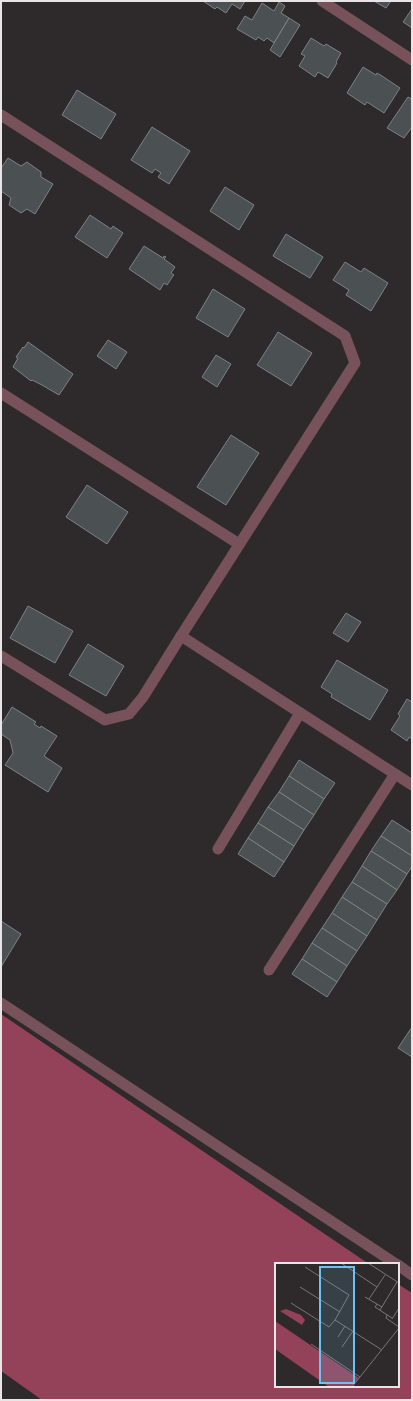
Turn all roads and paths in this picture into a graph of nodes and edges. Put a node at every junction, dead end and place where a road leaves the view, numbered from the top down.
1 (322, 1) edge
2 (412, 60) edge
3 (1, 115) edge
4 (1, 393) edge
5 (239, 544) junction
6 (181, 636) junction
7 (1, 656) edge
8 (300, 713) junction
9 (395, 774) junction
10 (412, 785) edge
11 (218, 849) dead end
12 (269, 970) dead end
13 (1, 1003) edge
14 (394, 1263) edge
15 (399, 1266) edge
16 (412, 1274) edge

1 - 2 street
3 - 5 street
4 - 5 street
5 - 6 street
6 - 7 street
6 - 8 street
8 - 9 street
8 - 11 street
9 - 10 street
9 - 12 street
13 - 14 street
15 - 16 street

